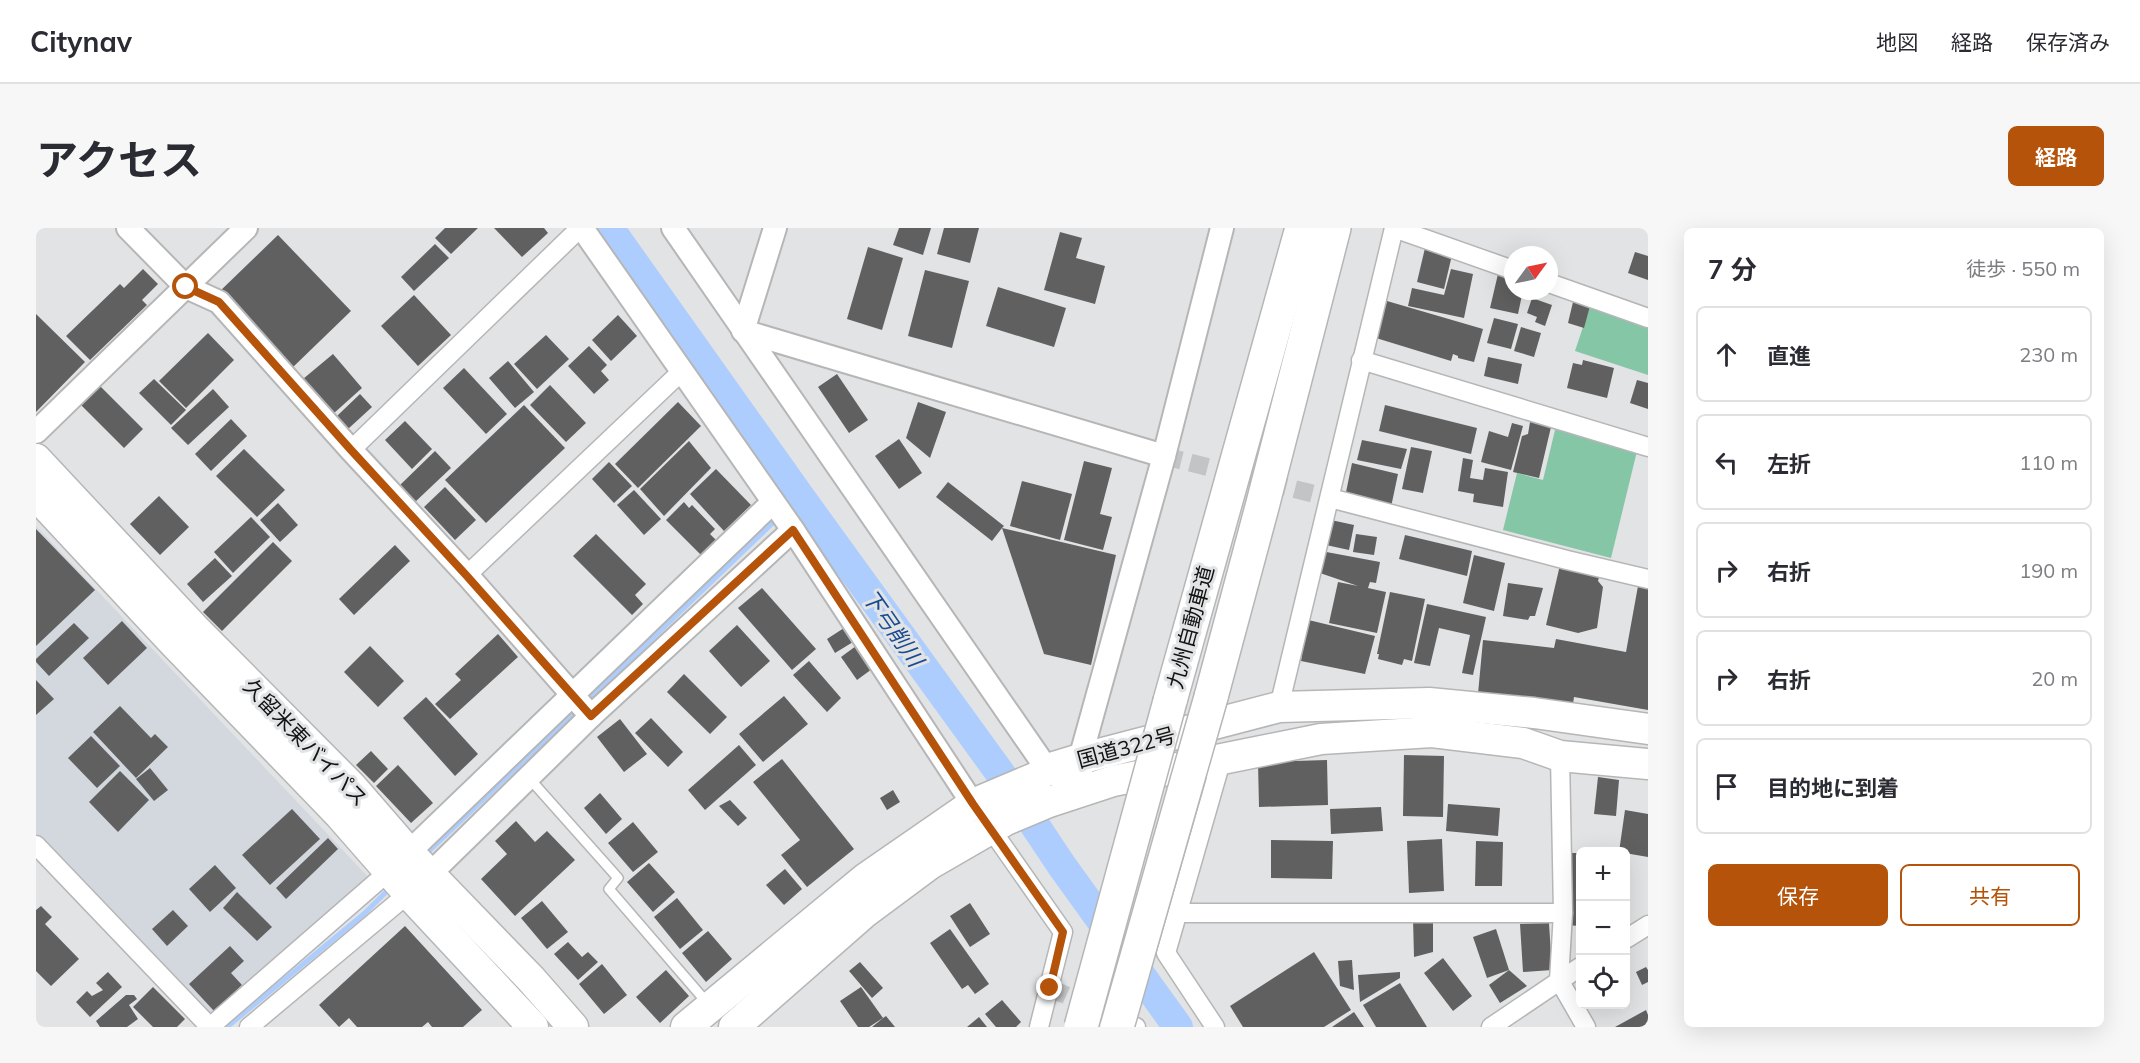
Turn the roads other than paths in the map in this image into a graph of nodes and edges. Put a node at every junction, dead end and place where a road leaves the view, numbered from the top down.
1 (128, 228) edge
2 (246, 228) edge
3 (581, 228) edge
4 (673, 228) edge
5 (775, 228) edge
6 (1222, 228) edge
7 (1302, 228) edge
8 (1334, 228) edge
9 (1394, 228) edge
10 (1504, 267) edge
11 (1558, 286) edge
12 (186, 287) junction
13 (1648, 318) edge
14 (743, 331) junction
15 (1361, 360) junction
16 (681, 371) junction
17 (36, 432) edge
18 (1648, 447) edge
19 (351, 450) junction
20 (1164, 456) junction
21 (36, 459) edge
22 (36, 495) edge
23 (1330, 498) junction
24 (773, 502) junction
25 (793, 530) junction
26 (466, 575) junction
27 (1648, 579) edge
28 (572, 695) junction
29 (1279, 707) junction
30 (591, 716) junction
31 (1648, 729) edge
32 (1560, 756) junction
33 (1222, 758) junction
34 (1080, 759) junction
35 (1648, 764) edge
36 (529, 778) junction
37 (1044, 783) junction
38 (1084, 792) junction
39 (981, 799) junction
40 (998, 824) junction
41 (36, 844) edge
42 (409, 872) junction
43 (1178, 913) junction
44 (1563, 913) junction
45 (1648, 925) edge
46 (1630, 936) edge
47 (1576, 970) edge
48 (1559, 980) junction
49 (710, 1006) junction
50 (210, 1027) edge
51 (249, 1027) edge
52 (533, 1027) edge
53 (573, 1027) edge
54 (686, 1027) edge
55 (734, 1027) edge
56 (1039, 1027) edge
57 (1081, 1027) edge
58 (1117, 1027) edge
59 (1215, 1027) edge
60 (1491, 1027) edge
61 (1586, 1027) edge

1 - 12 street
2 - 12 street
3 - 16 street
3 - 19 street
4 - 14 street
5 - 14 street
6 - 20 street
7 - 57 highway, 九州自動車道, bridge
8 - 58 highway, 九州自動車道, bridge
9 - 10 street
9 - 15 street
11 - 13 street
12 - 17 street
12 - 19 street
14 - 20 street
14 - 37 street
15 - 18 street
15 - 23 street
16 - 24 street
16 - 26 street
19 - 26 street
20 - 34 street
21 - 42 highway, 久留米東バイパス
22 - 42 highway, 久留米東バイパス
23 - 27 street
23 - 29 street
24 - 25 street
24 - 28 street
25 - 30 street
25 - 39 street
26 - 28 street
28 - 30 street
28 - 42 street
29 - 31 highway, 国道322号
29 - 34 highway, 国道322号
30 - 36 street
32 - 33 highway, 国道322号
32 - 35 highway, 国道322号
32 - 44 street
33 - 38 highway, 国道322号
33 - 43 street
34 - 37 highway, 国道322号
34 - 38 street
36 - 42 street
36 - 49 lane
37 - 38 highway, 国道322号
37 - 39 highway, 国道322号
37 - 40 highway, 国道322号
39 - 40 street
39 - 49 highway, 国道322号
40 - 55 highway, 国道322号
40 - 56 street
41 - 50 street
42 - 50 street
42 - 51 street
42 - 52 highway, 久留米東バイパス
42 - 53 highway, 久留米東バイパス
43 - 44 street
43 - 59 street
44 - 48 street
45 - 46 street
47 - 48 street
48 - 60 street
48 - 61 street
49 - 54 highway, 国道322号

